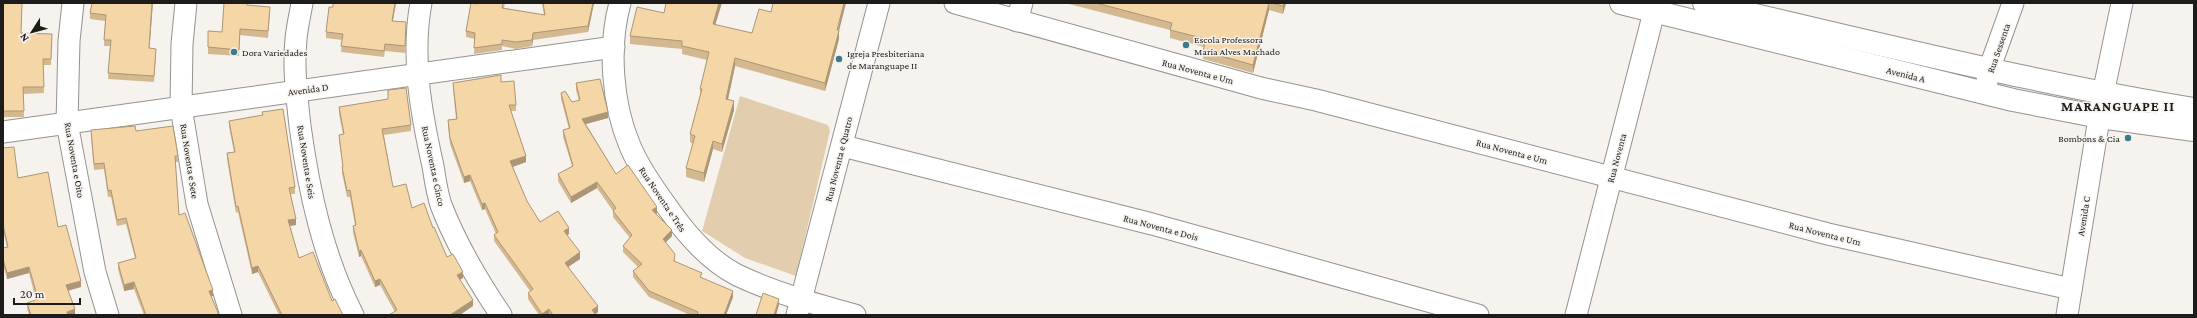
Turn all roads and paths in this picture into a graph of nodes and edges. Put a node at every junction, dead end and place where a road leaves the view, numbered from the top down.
1 (73, 3) edge
2 (186, 3) edge
3 (302, 3) edge
4 (421, 3) edge
5 (620, 3) edge
6 (879, 3) edge
7 (955, 3) edge
8 (1620, 3) edge
9 (1704, 3) edge
10 (2014, 3) edge
11 (2122, 3) edge
12 (1652, 8) edge
13 (1020, 12) edge
14 (614, 47) junction
15 (1989, 70) junction
16 (417, 73) junction
17 (296, 91) junction
18 (1985, 93) junction
19 (2103, 94) junction
20 (181, 107) junction
21 (2194, 109) edge
22 (2100, 117) junction
23 (67, 123) junction
24 (2194, 130) edge
25 (3, 132) edge
26 (843, 146) junction
27 (1612, 177) junction
28 (2071, 289) junction
29 (798, 308) edge
30 (108, 315) edge
31 (231, 315) edge
32 (353, 315) edge
33 (501, 315) edge
34 (855, 315) edge
35 (1478, 315) edge
36 (1576, 315) edge
37 (2067, 315) edge

1 - 23 street, Rua Noventa e Oito
2 - 20 street, Rua Noventa e Sete
3 - 17 street, Rua Noventa e Seis
4 - 16 street, Rua Noventa e Cinco
5 - 14 street, Rua Noventa e Três
6 - 26 street, Rua Noventa e Quatro
7 - 13 street, Rua Noventa e Um
8 - 12 main road, Avenida A
9 - 15 main road
10 - 15 street, Rua Sessenta
11 - 19 street, Avenida C
12 - 18 main road, Avenida A
12 - 27 street, Rua Noventa
13 - 27 street, Rua Noventa e Um
14 - 16 street, Avenida D
14 - 29 street, Rua Noventa e Três
15 - 18 street, Rua Sessenta
15 - 19 main road
16 - 17 street, Avenida D
16 - 33 street, Rua Noventa e Cinco
17 - 20 street, Avenida D
17 - 32 street, Rua Noventa e Seis
18 - 22 main road, Avenida A
19 - 21 main road
19 - 22 street, Avenida C
20 - 23 street, Avenida D
20 - 31 street, Rua Noventa e Sete
22 - 24 main road, Avenida A
22 - 28 street, Avenida C
23 - 25 street, Avenida D
23 - 30 street, Rua Noventa e Oito
26 - 29 street, Rua Noventa e Quatro
26 - 35 street, Rua Noventa e Dois
27 - 28 street, Rua Noventa e Um
27 - 36 street, Rua Noventa
28 - 37 street, Avenida C
29 - 34 street, Rua Noventa e Três

